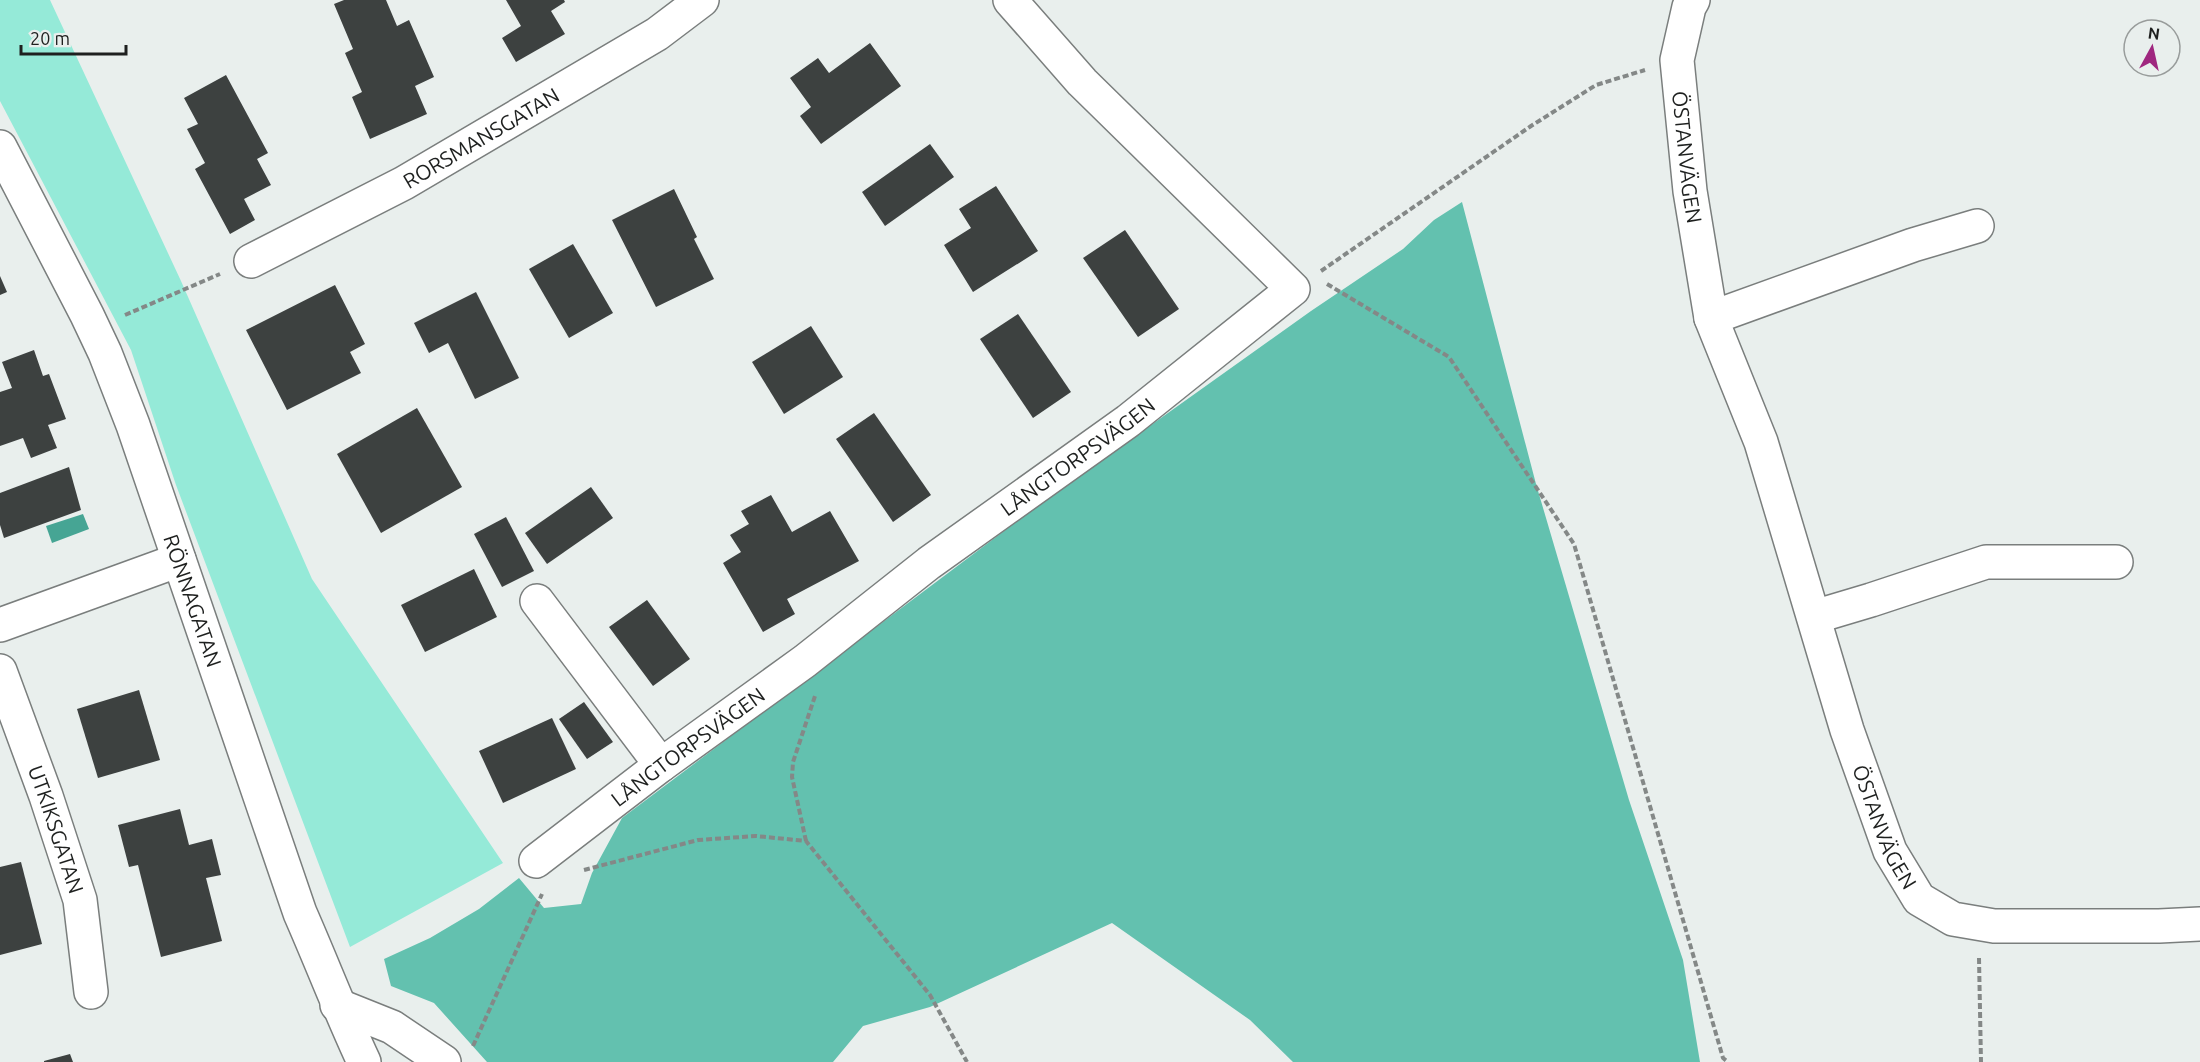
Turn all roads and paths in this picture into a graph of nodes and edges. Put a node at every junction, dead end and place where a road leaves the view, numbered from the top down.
1 (702, 0) edge
2 (1010, 0) edge
3 (1693, 0) edge
4 (1677, 60) junction
5 (0, 147) edge
6 (1977, 226) dead end
7 (251, 261) joint
8 (1303, 282) junction
9 (1711, 318) junction
10 (93, 329) junction
11 (179, 560) junction
12 (2116, 562) dead end
13 (537, 601) dead end
14 (1814, 616) junction
15 (0, 625) edge
16 (805, 661) junction
17 (0, 671) edge
18 (661, 765) junction
19 (806, 841) junction
20 (583, 870) dead end
21 (540, 876) joint
22 (1978, 924) junction
23 (2200, 924) edge
24 (92, 992) dead end
25 (337, 1005) junction
26 (458, 1057) edge
27 (364, 1062) edge
28 (967, 1062) edge
29 (1728, 1062) edge
30 (1981, 1062) edge

1 - 7 street, RORSMANSGATAN
2 - 8 street
3 - 4 street, ÖSTANVÄGEN
4 - 8 path
4 - 9 street, ÖSTANVÄGEN
5 - 10 street, RÖNNAGATAN
6 - 9 street
7 - 10 path
8 - 16 street, LÅNGTORPSVÄGEN
8 - 29 path
9 - 14 street, ÖSTANVÄGEN
10 - 11 street, RÖNNAGATAN
11 - 15 street
11 - 25 street, RÖNNAGATAN
12 - 14 street
13 - 18 street
14 - 22 street, ÖSTANVÄGEN
16 - 18 street, LÅNGTORPSVÄGEN
16 - 19 path
17 - 24 street, UTKIKSGATAN
18 - 21 street, LÅNGTORPSVÄGEN
19 - 20 path
19 - 28 path
21 - 26 path
22 - 23 street, ÖSTANVÄGEN
22 - 30 path
25 - 26 street
25 - 27 street, RÖNNAGATAN

